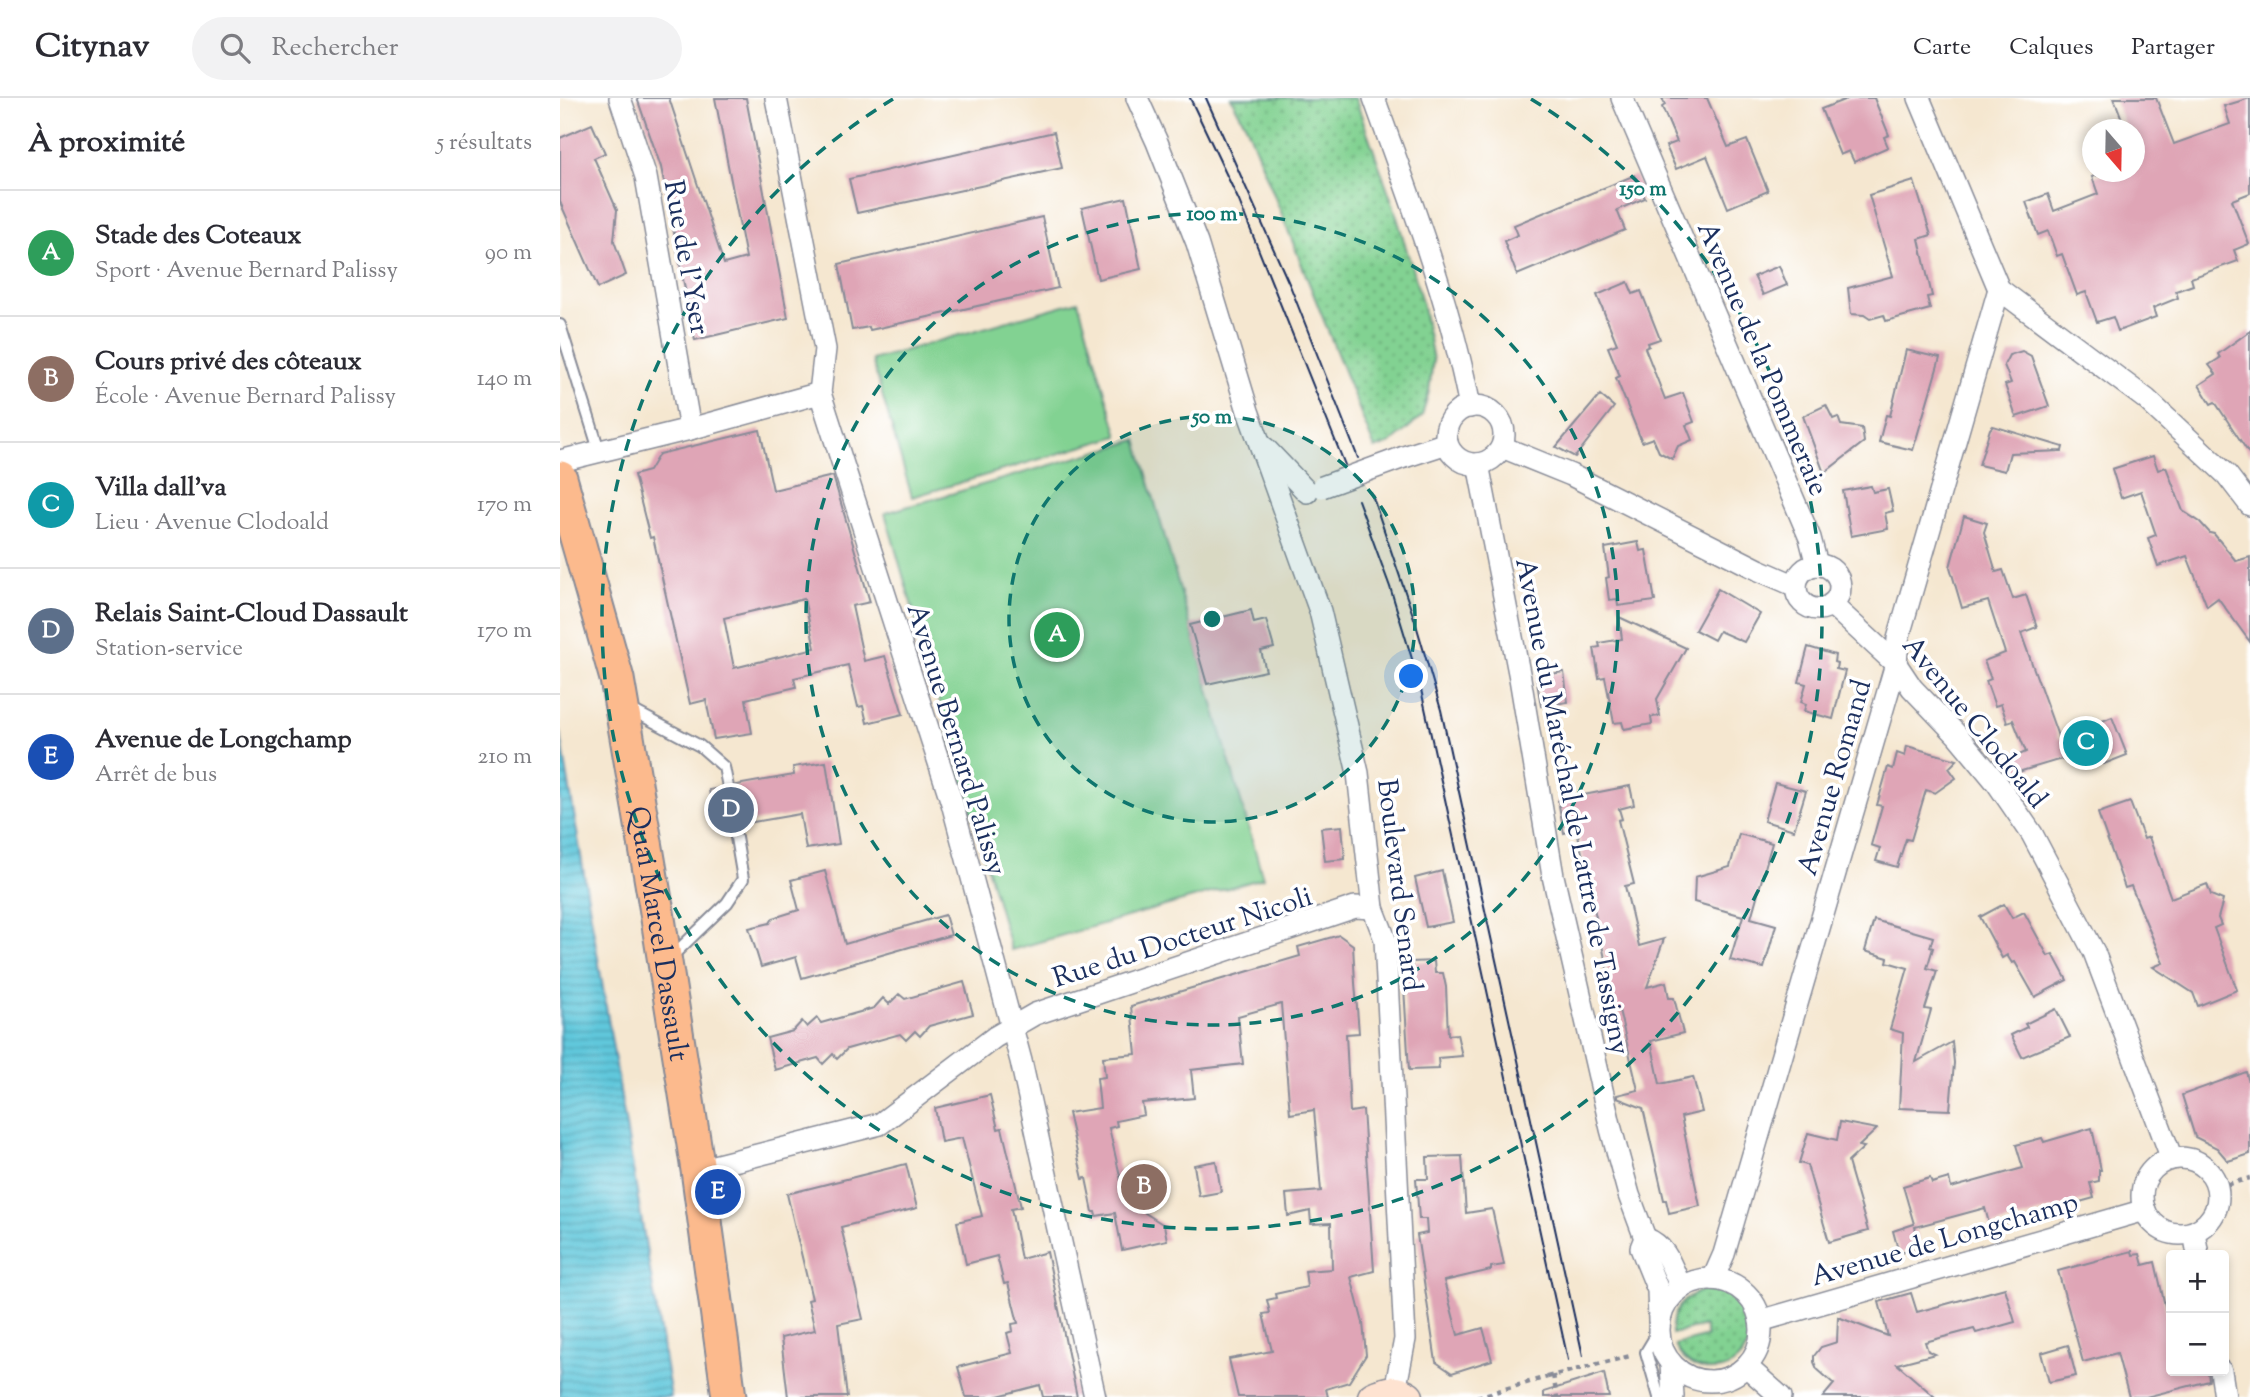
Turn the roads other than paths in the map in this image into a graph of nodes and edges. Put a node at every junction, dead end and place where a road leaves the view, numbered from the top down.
1 (620, 98) edge
2 (776, 98) edge
3 (1137, 98) edge
4 (1374, 98) edge
5 (1622, 98) edge
6 (1919, 98) edge
7 (1999, 289) junction
8 (560, 325) edge
9 (820, 393) junction
10 (1470, 407) junction
11 (690, 429) junction
12 (1259, 441) junction
13 (1447, 443) junction
14 (1502, 447) junction
15 (599, 450) junction
16 (560, 461) edge
17 (1478, 464) junction
18 (560, 478) edge
19 (1315, 490) junction
20 (1281, 501) junction
21 (2250, 505) edge
22 (1817, 565) junction
23 (1796, 586) junction
24 (1831, 604) junction
25 (1896, 664) junction
26 (621, 705) junction
27 (728, 786) dead end
28 (734, 826) dead end
29 (1373, 908) junction
30 (665, 962) junction
31 (1012, 1027) junction
32 (2172, 1158) junction
33 (698, 1170) junction
34 (2144, 1210) junction
35 (2193, 1232) junction
36 (1645, 1238) junction
37 (2197, 1250) edge
38 (1713, 1279) junction
39 (1681, 1288) junction
40 (1760, 1321) junction
41 (1659, 1327) junction
42 (1671, 1364) junction
43 (1746, 1366) junction
44 (2222, 1376) edge
45 (1717, 1389) edge
46 (1392, 1395) edge
47 (729, 1397) edge
48 (1095, 1397) edge
49 (1659, 1397) edge
50 (1673, 1397) edge
51 (1781, 1397) edge
52 (2225, 1397) edge

1 - 11 street, Rue de l'Yser
2 - 9 street, Avenue Bernard Palissy
3 - 12 street, Boulevard Senard
4 - 10 street
5 - 22 street, Avenue de la Pommeraie
6 - 7 street
7 - 21 street
7 - 25 street, Avenue Romand
8 - 15 lane
9 - 11 street
9 - 31 street, Avenue Bernard Palissy
10 - 13 street
10 - 14 street
11 - 15 street
12 - 19 street, Boulevard Senard
12 - 20 street, Boulevard Senard
13 - 17 street
13 - 19 street, bridge
14 - 17 street
14 - 23 street
15 - 16 street
17 - 36 street, Avenue du Maréchal de Lattre de Tassigny
18 - 26 main road, Quai Marcel Dassault
19 - 20 street
20 - 29 street, Boulevard Senard
22 - 23 street
22 - 24 street
23 - 24 street
24 - 25 street, Avenue Clodoald
25 - 32 street, Avenue Clodoald
25 - 38 street, Avenue Romand
26 - 27 lane
26 - 30 main road, Quai Marcel Dassault
28 - 30 lane
29 - 31 street, Rue du Docteur Nicoli
29 - 46 street, Boulevard Senard
30 - 33 main road, Quai Marcel Dassault
31 - 33 street, Rue du Docteur Nicoli
31 - 48 street, Avenue Bernard Palissy
32 - 34 street
32 - 35 street
33 - 47 main road, Quai Marcel Dassault
34 - 35 street
34 - 40 street, Avenue de Longchamp
35 - 37 street
36 - 39 street, Avenue du Maréchal de Lattre de Tassigny
36 - 41 street, Avenue du Maréchal de Lattre de Tassigny
38 - 39 street
38 - 40 street
39 - 41 street
40 - 43 street
41 - 42 street
41 - 49 lane
42 - 45 street
42 - 50 street
43 - 45 street
43 - 51 street
44 - 52 street

